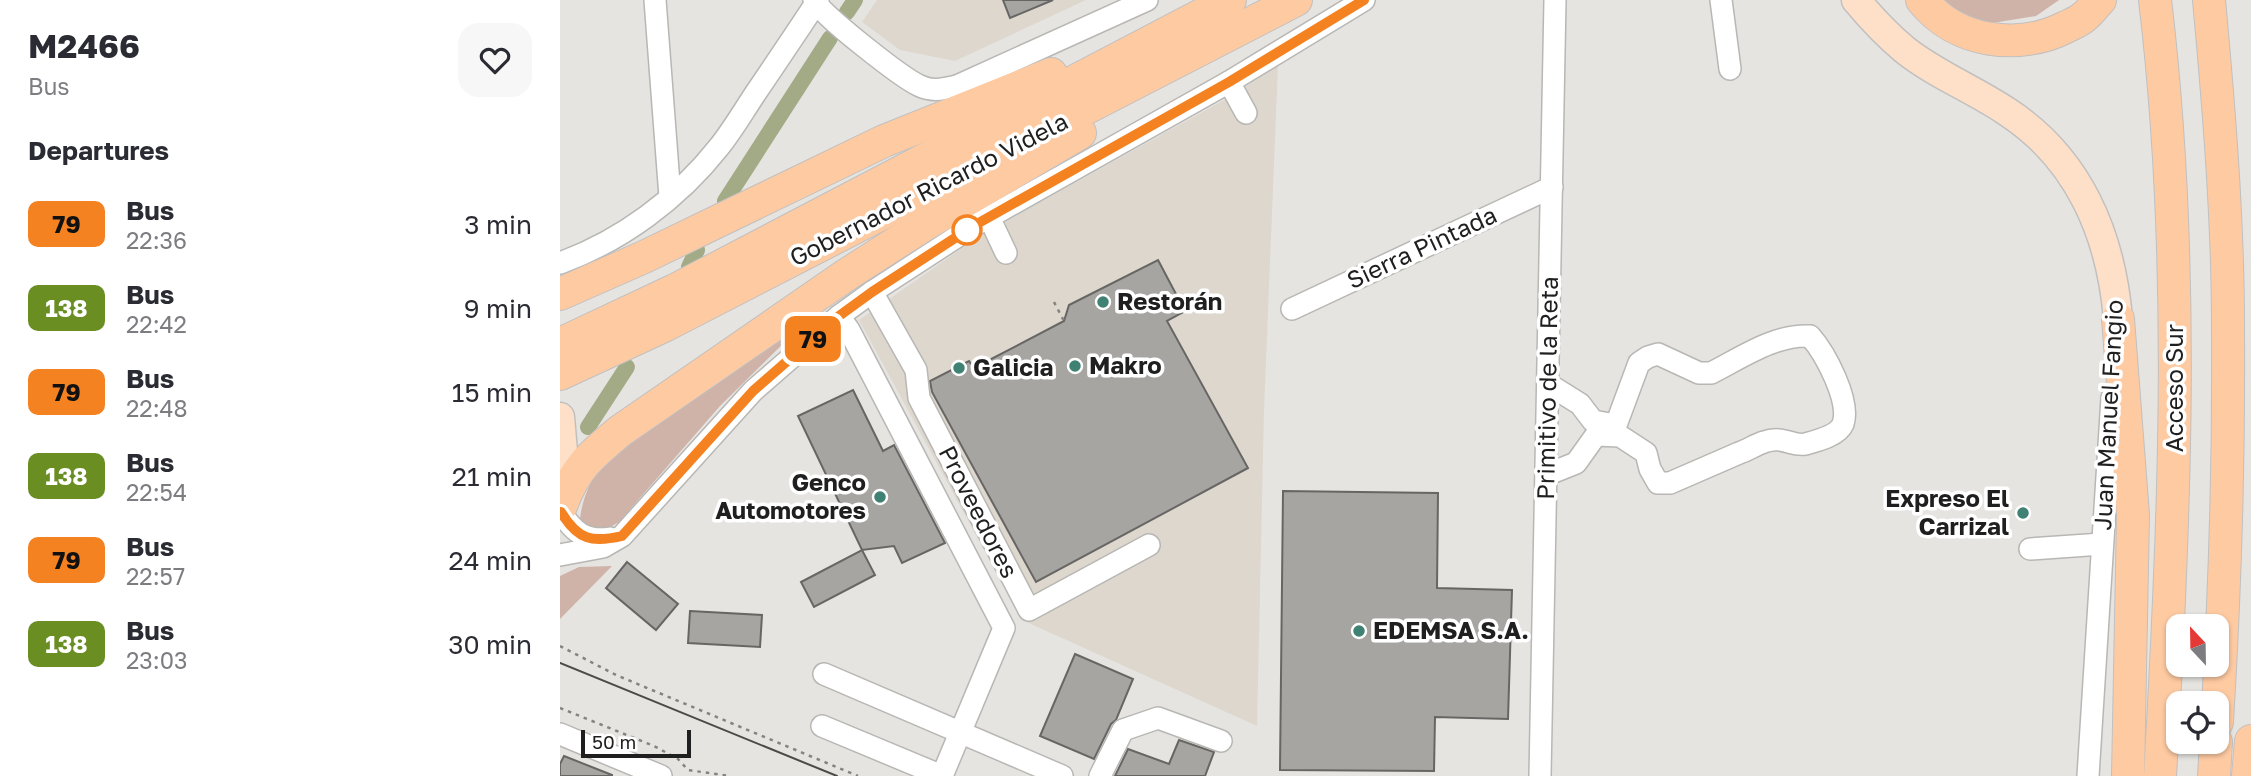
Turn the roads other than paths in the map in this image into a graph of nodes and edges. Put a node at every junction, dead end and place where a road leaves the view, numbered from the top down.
1 (655, 0) edge
2 (1147, 0) edge
3 (1230, 0) edge
4 (1296, 0) edge
5 (1364, 0) edge
6 (1555, 0) edge
7 (1721, 0) edge
8 (1856, 0) edge
9 (1922, 0) edge
10 (2099, 0) edge
11 (2155, 0) edge
12 (2209, 0) edge
13 (816, 1) edge
14 (1206, 30) junction
15 (1730, 69) dead end
16 (1229, 82) junction
17 (1246, 113) dead end
18 (969, 153) junction
19 (1552, 187) junction
20 (670, 197) junction
21 (989, 217) junction
22 (1006, 253) dead end
23 (560, 286) edge
24 (872, 292) junction
25 (1292, 309) dead end
26 (839, 316) junction
27 (2118, 319) junction
28 (560, 344) edge
29 (560, 374) edge
30 (1548, 384) junction
31 (560, 417) edge
32 (1546, 475) junction
33 (560, 498) edge
34 (561, 506) edge
35 (560, 513) edge
36 (622, 536) junction
37 (2102, 544) junction
38 (1149, 545) dead end
39 (2030, 549) dead end
40 (560, 555) edge
41 (824, 674) dead end
42 (2219, 691) edge
43 (822, 726) dead end
44 (960, 732) junction
45 (560, 734) edge
46 (1221, 741) dead end
47 (2251, 741) edge
48 (2215, 754) edge
49 (661, 776) edge
50 (942, 776) edge
51 (1062, 776) edge
52 (1100, 776) edge
53 (1540, 776) edge
54 (2088, 776) edge
55 (2128, 776) edge
56 (2160, 776) edge
57 (2214, 776) edge
58 (2248, 776) edge

1 - 20 street
2 - 13 street
3 - 14 highway, Gobernador Ricardo Videla
4 - 14 highway, Gobernador Ricardo Videla
5 - 16 street
6 - 19 street, Primitivo de la Reta
7 - 15 street
8 - 27 main road, Juan Manuel Fangio
9 - 10 highway
11 - 56 highway, Acceso Sur
12 - 42 highway, Acceso Sur
13 - 20 street
14 - 18 highway, Gobernador Ricardo Videla
14 - 23 highway
14 - 34 highway
16 - 17 street
16 - 21 street
18 - 28 highway, Gobernador Ricardo Videla
18 - 29 highway, Gobernador Ricardo Videla
19 - 25 street, Sierra Pintada
19 - 30 street, Primitivo de la Reta
20 - 23 street
21 - 22 street
21 - 24 street
24 - 26 street
24 - 38 street, Proveedores
26 - 36 street
26 - 44 street
27 - 37 street, Juan Manuel Fangio
27 - 55 highway
30 - 32 street, Primitivo de la Reta
30 - 32 street
31 - 33 main road
32 - 53 street, Primitivo de la Reta
33 - 34 main road
34 - 35 main road
35 - 36 street
36 - 40 street
37 - 39 street
37 - 54 street, Juan Manuel Fangio
41 - 44 street
43 - 50 street
44 - 50 street
44 - 51 street
45 - 49 street
46 - 52 street
47 - 58 highway
48 - 57 highway

